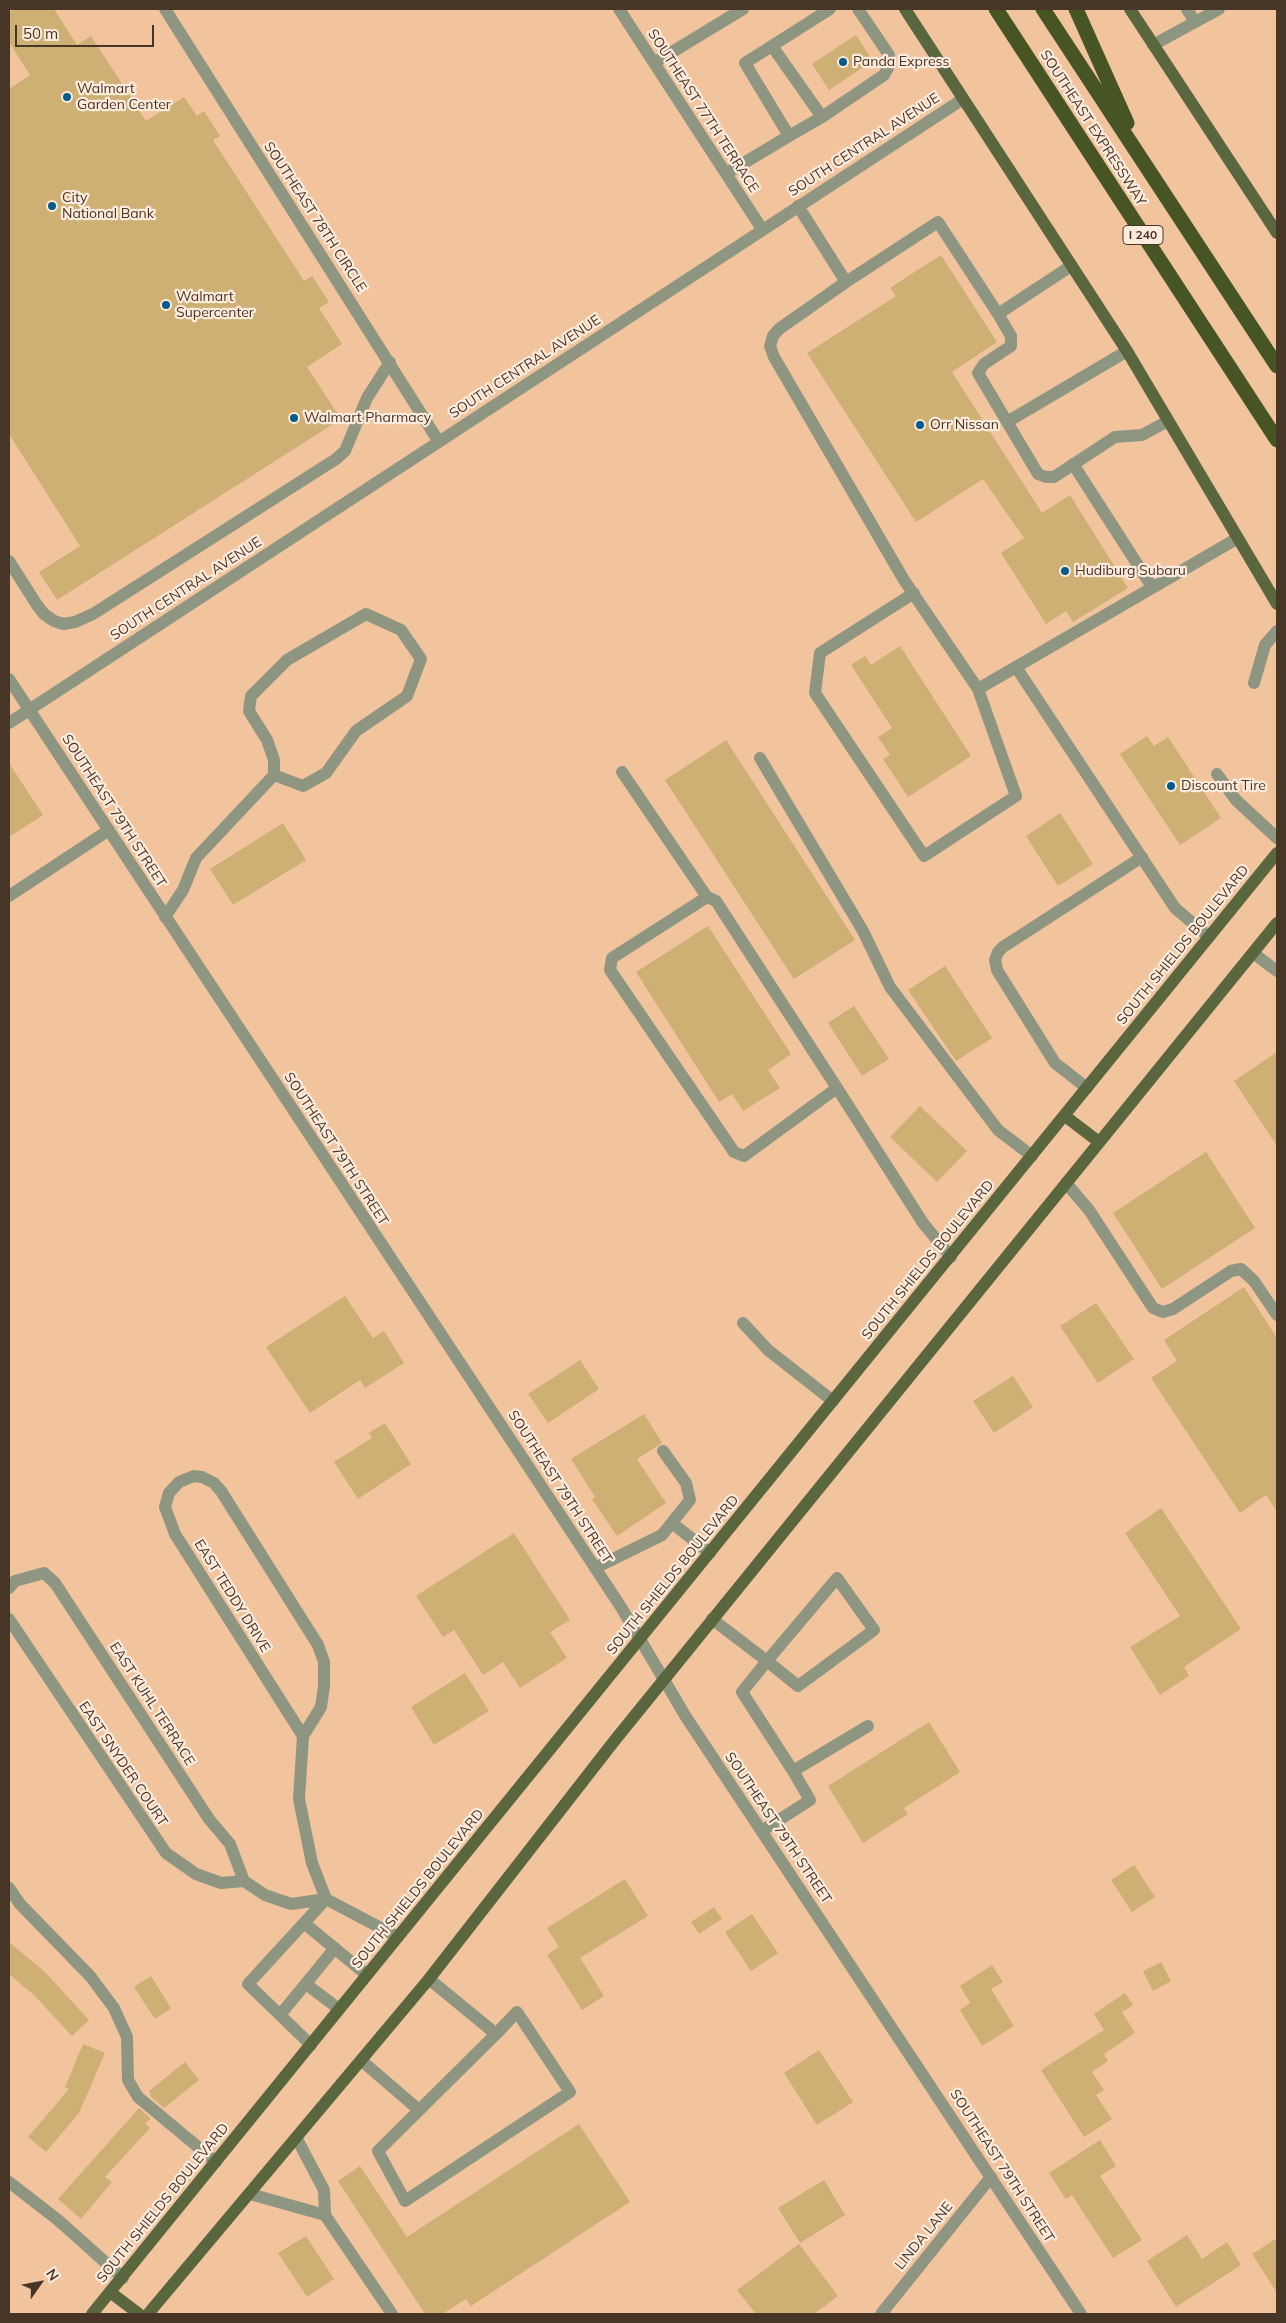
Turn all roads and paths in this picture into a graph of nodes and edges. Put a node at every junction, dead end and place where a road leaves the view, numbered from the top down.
1 (165, 9) edge
2 (619, 9) edge
3 (743, 9) edge
4 (830, 9) edge
5 (858, 9) edge
6 (905, 9) edge
7 (996, 9) edge
8 (1043, 9) edge
9 (1076, 9) edge
10 (1130, 9) edge
11 (1187, 9) edge
12 (1219, 9) edge
13 (724, 14) edge
14 (1195, 22) junction
15 (1153, 45) junction
16 (772, 46) junction
17 (654, 63) junction
18 (963, 99) junction
19 (822, 118) junction
20 (789, 136) junction
21 (727, 173) junction
22 (798, 206) junction
23 (1186, 226) junction
24 (762, 229) junction
25 (1277, 233) edge
26 (1072, 266) junction
27 (846, 282) junction
28 (998, 314) junction
29 (1126, 351) junction
30 (390, 362) junction
31 (1277, 366) edge
32 (1168, 421) junction
33 (1007, 422) junction
34 (1277, 440) edge
35 (439, 442) junction
36 (1073, 464) junction
37 (1238, 538) junction
38 (9, 561) edge
39 (1152, 587) junction
40 (914, 593) junction
41 (1277, 604) edge
42 (1277, 631) edge
43 (1016, 667) junction
44 (9, 679) edge
45 (1254, 682) dead end
46 (978, 689) junction
47 (29, 710) junction
48 (9, 723) edge
49 (760, 758) dead end
50 (622, 772) dead end
51 (1217, 774) dead end
52 (274, 775) junction
53 (109, 830) junction
54 (1277, 838) edge
55 (1277, 853) edge
56 (1142, 857) junction
57 (9, 896) edge
58 (708, 896) junction
59 (165, 917) junction
60 (1277, 923) edge
61 (1209, 936) junction
62 (1253, 953) junction
63 (1277, 971) edge
64 (837, 1088) junction
65 (1087, 1088) junction
66 (1065, 1116) junction
67 (1099, 1142) junction
68 (1032, 1156) junction
69 (1066, 1183) junction
70 (950, 1257) junction
71 (1277, 1315) edge
72 (743, 1323) dead end
73 (833, 1402) junction
74 (662, 1451) dead end
75 (672, 1523) junction
76 (710, 1553) junction
77 (595, 1568) junction
78 (12, 1584) edge
79 (9, 1619) edge
80 (712, 1620) junction
81 (641, 1640) junction
82 (767, 1661) junction
83 (664, 1679) junction
84 (868, 1726) dead end
85 (304, 1736) junction
86 (793, 1771) junction
87 (762, 1831) junction
88 (244, 1881) junction
89 (9, 1888) edge
90 (326, 1899) junction
91 (304, 1923) junction
92 (398, 1937) junction
93 (335, 1948) junction
94 (367, 1975) junction
95 (429, 1979) junction
96 (306, 1984) junction
97 (339, 2009) junction
98 (280, 2016) junction
99 (496, 2034) junction
100 (311, 2045) junction
101 (362, 2061) junction
102 (419, 2110) junction
103 (297, 2139) junction
104 (216, 2162) junction
105 (991, 2177) junction
106 (9, 2182) edge
107 (250, 2194) junction
108 (325, 2215) junction
109 (123, 2278) junction
110 (110, 2292) junction
111 (92, 2314) edge
112 (139, 2314) edge
113 (148, 2314) edge
114 (392, 2314) edge
115 (883, 2314) edge
116 (1081, 2314) edge

1 - 30 street, SOUTHEAST 78TH CIRCLE
2 - 17 street, SOUTHEAST 77TH TERRACE
3 - 13 street
4 - 16 street
5 - 19 street
6 - 18 main road
7 - 34 highway, SOUTHEAST EXPRESSWAY / I 240
8 - 23 highway, SOUTHEAST EXPRESSWAY / I 240
9 - 23 highway
10 - 15 main road
11 - 14 street
12 - 14 street
13 - 17 street
14 - 15 street
15 - 25 main road
16 - 19 street
16 - 20 street
17 - 21 street, SOUTHEAST 77TH TERRACE
18 - 22 street, SOUTH CENTRAL AVENUE
18 - 26 main road
19 - 20 street
20 - 21 street
21 - 24 street, SOUTHEAST 77TH TERRACE
22 - 24 street, SOUTH CENTRAL AVENUE
22 - 27 street
23 - 31 highway, SOUTHEAST EXPRESSWAY / I 240
24 - 35 street, SOUTH CENTRAL AVENUE
26 - 28 street
26 - 29 main road
27 - 28 street
27 - 40 street
28 - 33 street
29 - 32 main road
29 - 33 street
30 - 35 street, SOUTHEAST 78TH CIRCLE
30 - 38 street
32 - 36 street
32 - 37 main road
33 - 36 street
35 - 47 street, SOUTH CENTRAL AVENUE
36 - 39 street
37 - 39 street
37 - 41 main road
39 - 43 street
40 - 46 street
40 - 46 street
42 - 45 street
43 - 46 street
43 - 56 street
44 - 47 street, SOUTHEAST 79TH STREET
47 - 48 street, SOUTH CENTRAL AVENUE
47 - 53 street, SOUTHEAST 79TH STREET
49 - 68 street
50 - 58 street
51 - 54 street
52 - 52 street
52 - 59 street
53 - 57 street
53 - 59 street, SOUTHEAST 79TH STREET
55 - 61 main road, SOUTH SHIELDS BOULEVARD
56 - 61 street
56 - 65 street
58 - 64 street
58 - 64 street
59 - 77 street, SOUTHEAST 79TH STREET
60 - 62 main road
61 - 65 main road, SOUTH SHIELDS BOULEVARD
62 - 63 street
62 - 67 main road
64 - 70 street
65 - 66 main road, SOUTH SHIELDS BOULEVARD
66 - 67 main road
66 - 68 main road, SOUTH SHIELDS BOULEVARD
67 - 69 main road
68 - 70 main road, SOUTH SHIELDS BOULEVARD
69 - 71 street
69 - 80 main road
70 - 73 main road, SOUTH SHIELDS BOULEVARD
72 - 73 street
73 - 76 main road, SOUTH SHIELDS BOULEVARD
74 - 75 street
75 - 76 street
75 - 77 street
76 - 81 main road, SOUTH SHIELDS BOULEVARD
77 - 81 street, SOUTHEAST 79TH STREET
78 - 88 street, EAST KUHL TERRACE
79 - 88 street, EAST SNYDER COURT
80 - 82 street
80 - 83 main road
81 - 83 street, SOUTHEAST 79TH STREET
81 - 92 main road, SOUTH SHIELDS BOULEVARD
82 - 82 street
82 - 86 street
83 - 87 street, SOUTHEAST 79TH STREET
83 - 95 main road
84 - 86 street
85 - 85 street, EAST TEDDY DRIVE
85 - 90 street
86 - 87 street
87 - 105 street, SOUTHEAST 79TH STREET
88 - 90 street
89 - 104 street
90 - 91 street
90 - 92 street
91 - 93 street
91 - 98 street
92 - 94 main road, SOUTH SHIELDS BOULEVARD
93 - 94 street
93 - 96 street
94 - 97 main road, SOUTH SHIELDS BOULEVARD
95 - 99 street
95 - 101 main road
96 - 97 street
96 - 98 street
97 - 100 main road, SOUTH SHIELDS BOULEVARD
98 - 100 street
99 - 102 street
99 - 102 street
100 - 104 main road, SOUTH SHIELDS BOULEVARD
101 - 102 street
101 - 103 main road
103 - 107 main road
103 - 108 street
104 - 109 main road, SOUTH SHIELDS BOULEVARD
105 - 115 street, LINDA LANE
105 - 116 street, SOUTHEAST 79TH STREET
106 - 109 street
107 - 108 street
107 - 113 main road
108 - 114 street
109 - 110 main road, SOUTH SHIELDS BOULEVARD
110 - 111 main road, SOUTH SHIELDS BOULEVARD
110 - 112 main road

